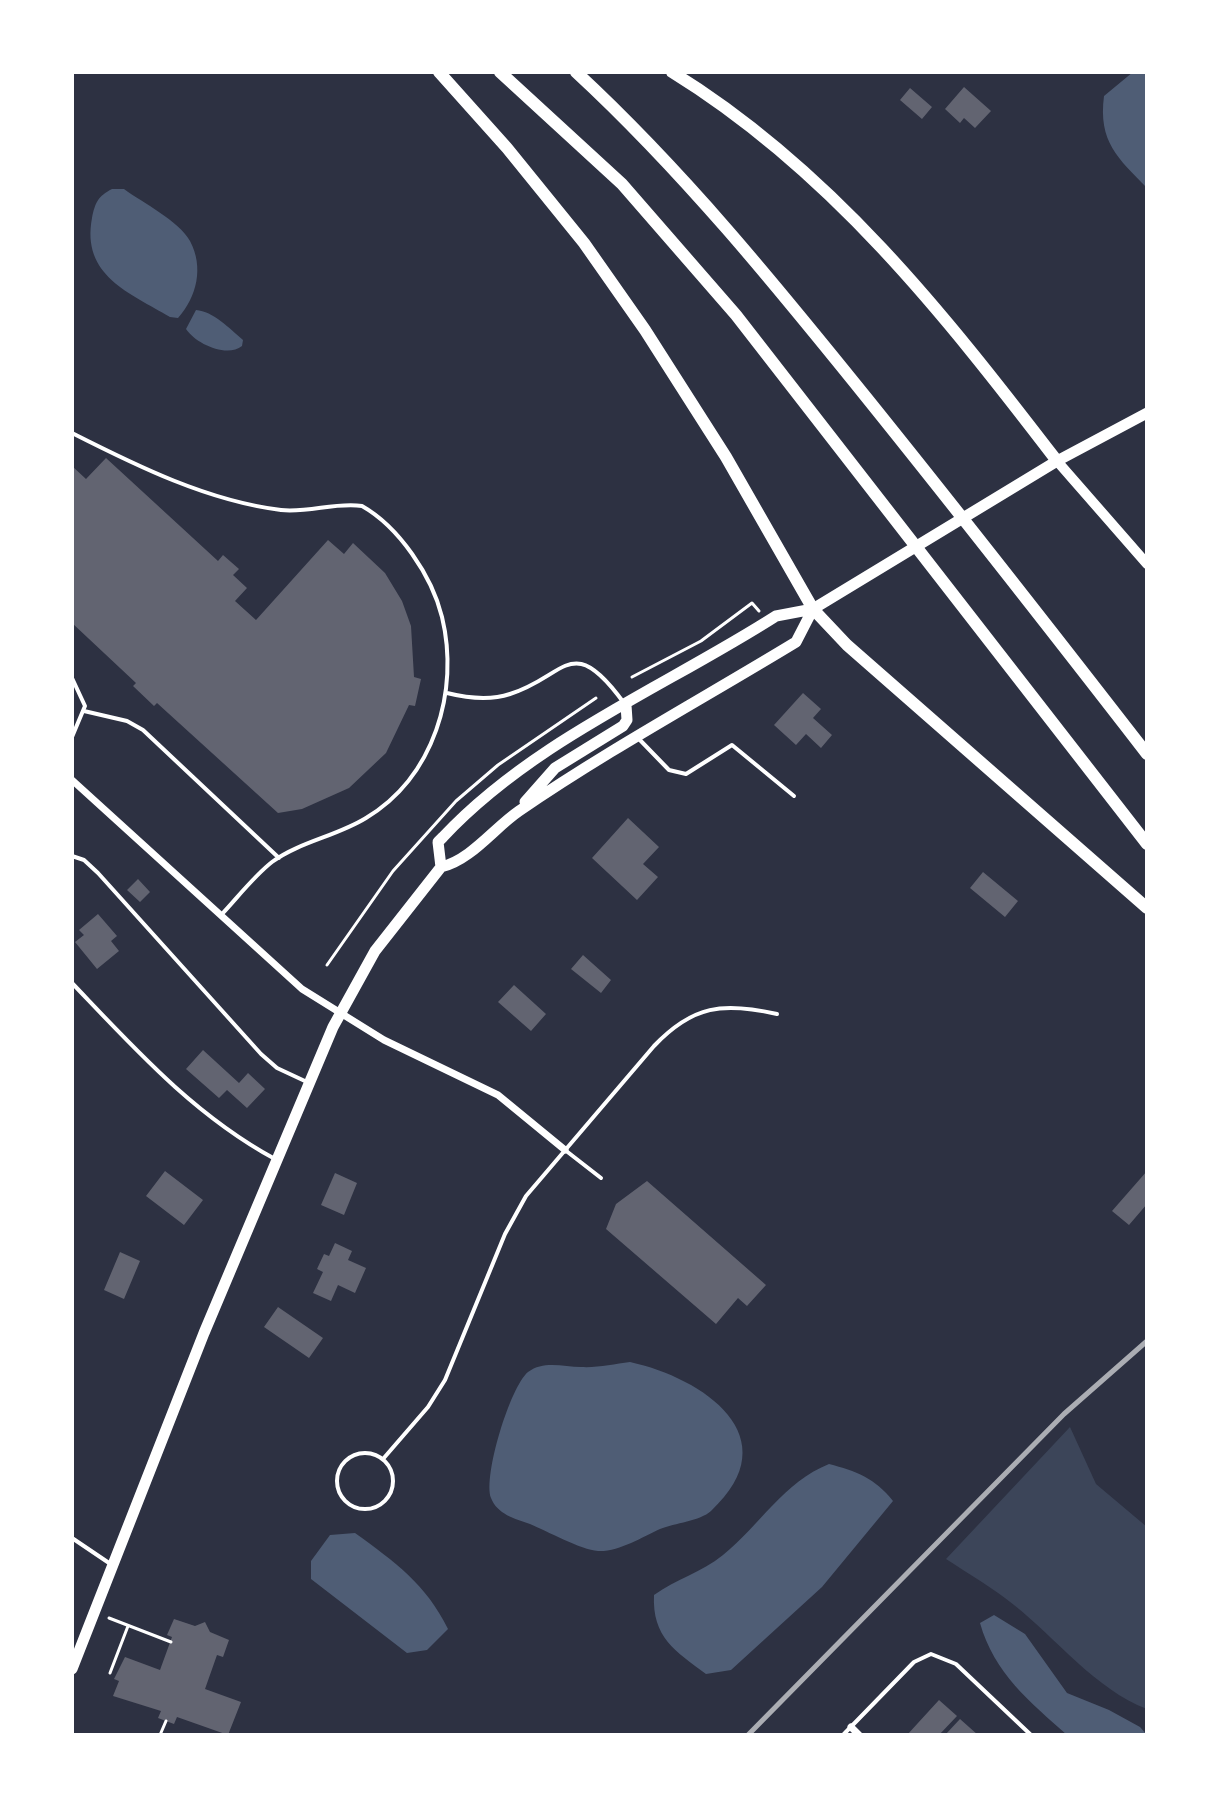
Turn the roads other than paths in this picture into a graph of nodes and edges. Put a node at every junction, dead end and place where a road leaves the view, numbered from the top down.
1 (439, 72) edge
2 (500, 72) edge
3 (576, 72) edge
4 (672, 72) edge
5 (1147, 413) edge
6 (72, 433) edge
7 (1057, 461) junction
8 (1147, 564) edge
9 (813, 609) junction
10 (72, 678) edge
11 (447, 693) junction
12 (626, 705) junction
13 (84, 711) junction
14 (72, 737) edge
15 (638, 738) junction
16 (1147, 754) edge
17 (72, 780) edge
18 (794, 796) dead end
19 (517, 812) junction
20 (1147, 844) edge
21 (72, 856) edge
22 (279, 858) junction
23 (441, 867) junction
24 (1147, 908) edge
25 (220, 916) junction
26 (72, 983) edge
27 (340, 1014) junction
28 (777, 1014) dead end
29 (309, 1083) junction
30 (565, 1150) junction
31 (277, 1160) junction
32 (601, 1178) dead end
33 (383, 1459) junction
34 (72, 1538) edge
35 (114, 1566) junction
36 (72, 1669) edge
37 (851, 1727) junction
38 (843, 1735) edge
39 (859, 1735) edge
40 (1031, 1735) edge

1 - 9 highway
2 - 20 highway
3 - 16 highway
4 - 7 highway
5 - 7 main road
6 - 11 lane
7 - 8 main road
7 - 9 main road
9 - 12 main road
9 - 15 main road
9 - 24 highway
10 - 13 lane
11 - 12 lane
11 - 22 lane
12 - 19 main road
12 - 23 main road
13 - 14 lane
13 - 22 lane
15 - 18 lane
15 - 19 main road
17 - 25 street
19 - 23 main road
21 - 29 lane
22 - 25 lane
23 - 27 main road
25 - 27 street
26 - 31 lane
27 - 29 main road
27 - 30 street
28 - 30 lane
29 - 31 main road
30 - 32 lane
30 - 33 lane
31 - 35 main road
33 - 33 lane
34 - 35 lane
35 - 36 main road
37 - 38 lane
37 - 39 street
37 - 40 lane

